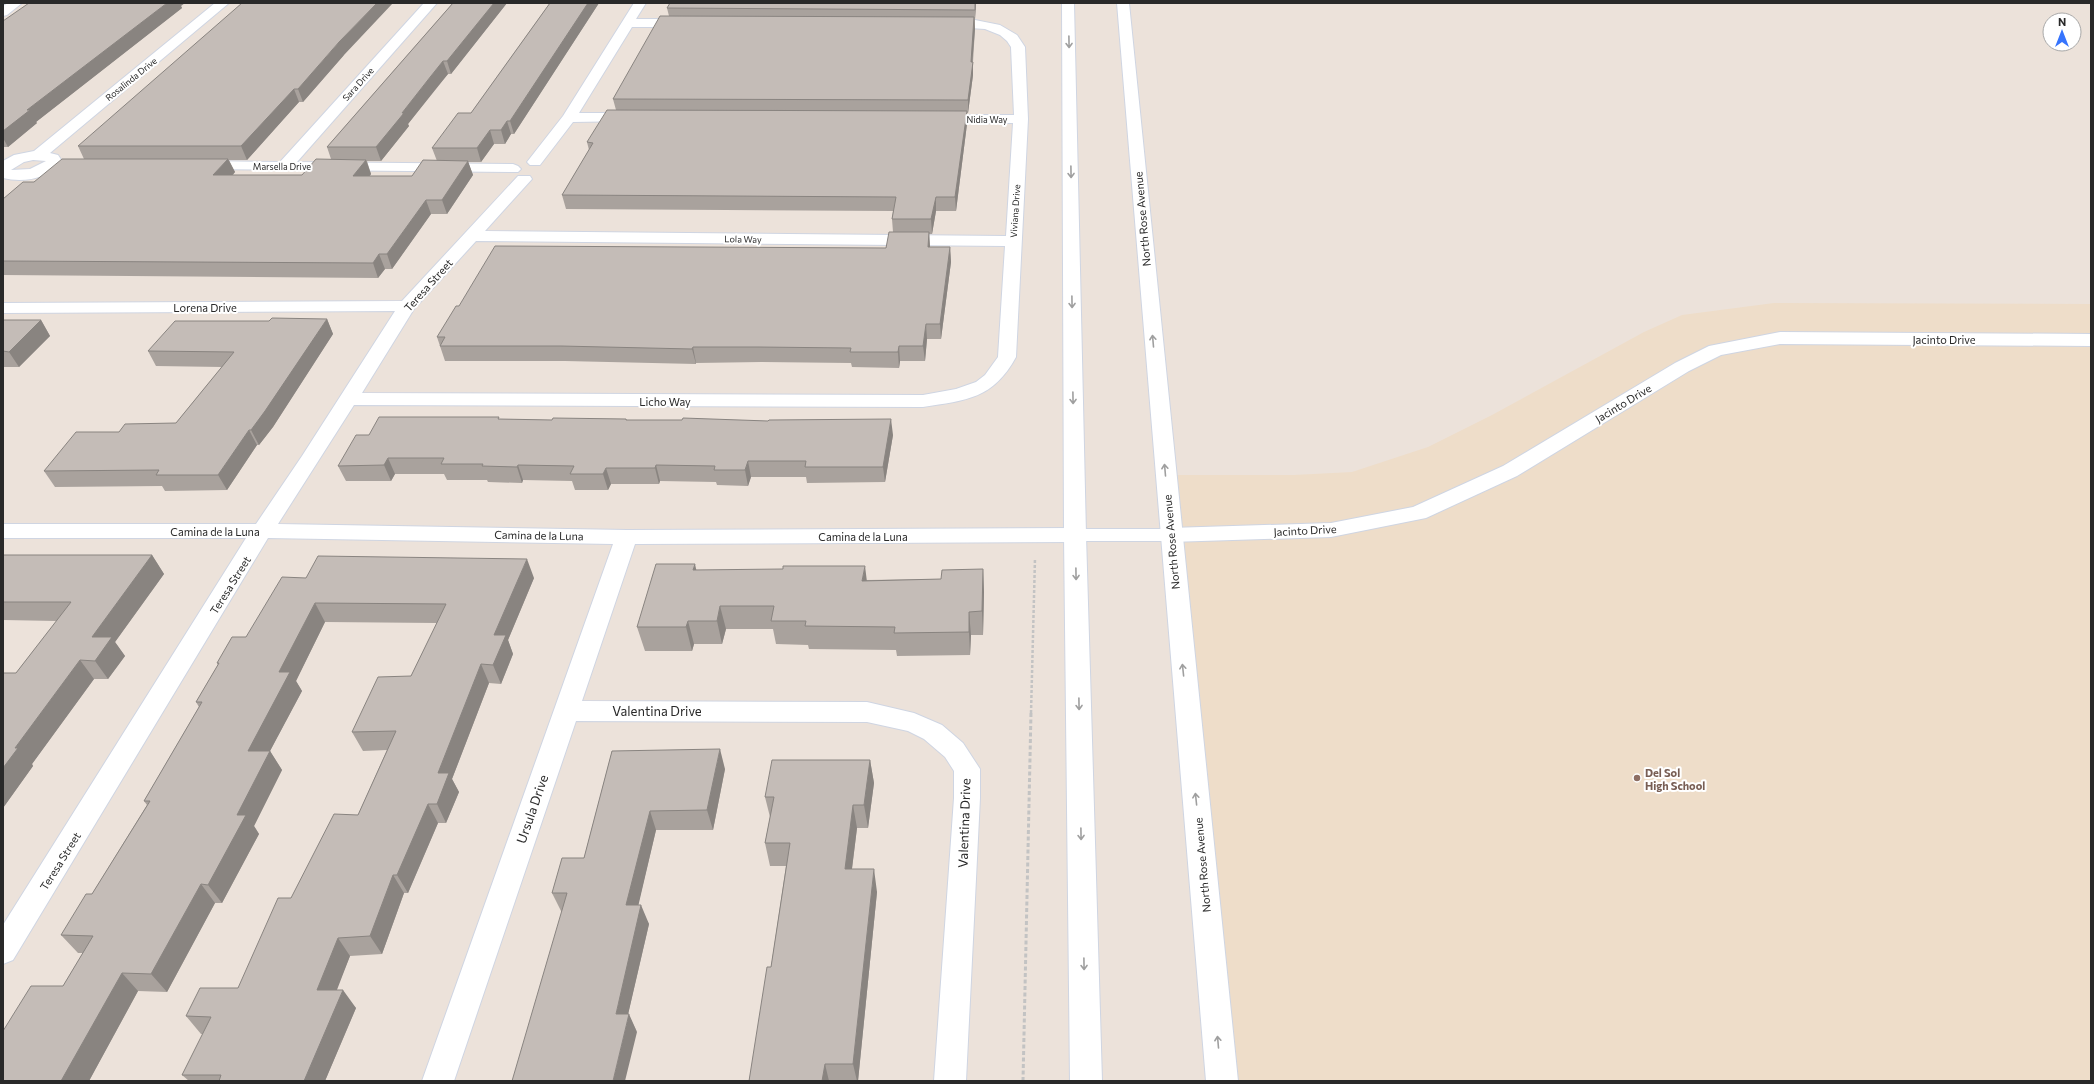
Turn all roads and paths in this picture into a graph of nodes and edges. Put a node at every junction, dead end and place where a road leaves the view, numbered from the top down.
1 (16, 3) edge
2 (223, 3) edge
3 (431, 3) edge
4 (640, 3) edge
5 (1068, 3) edge
6 (1123, 3) edge
7 (3, 12) edge
8 (629, 23) junction
9 (700, 23) edge
10 (930, 23) edge
11 (643, 117) edge
12 (568, 118) junction
13 (919, 119) edge
14 (1021, 119) junction
15 (38, 155) junction
16 (50, 166) junction
17 (66, 166) edge
18 (184, 166) edge
19 (285, 166) junction
20 (6, 172) edge
21 (532, 172) junction
22 (473, 236) junction
23 (1013, 241) junction
24 (407, 306) junction
25 (3, 308) edge
26 (2091, 340) edge
27 (981, 387) joint
28 (347, 399) junction
29 (3, 531) edge
30 (262, 531) junction
31 (1036, 535) junction
32 (1075, 535) junction
33 (1170, 535) junction
34 (627, 537) junction
35 (566, 711) junction
36 (3, 951) edge
37 (438, 1081) edge
38 (950, 1081) edge
39 (1023, 1081) edge
40 (1086, 1081) edge
41 (1222, 1081) edge

1 - 7 street
2 - 15 street, Rosalinda Drive
3 - 19 street, Sara Drive
4 - 8 street, Teresa Street
5 -> 32 street
33 -> 6 street, North Rose Avenue
8 - 9 street
8 - 12 street, Teresa Street
10 - 14 street, Viviana Drive
11 - 12 street
12 - 21 street, Teresa Street
13 - 14 street, Nidia Way
14 - 23 street, Viviana Drive
15 - 16 street
15 - 20 street
16 - 17 street
16 - 20 street
18 - 19 street, Marsella Drive
19 - 21 street, Marsella Drive
21 - 22 street, Teresa Street
22 - 23 street, Lola Way
22 - 24 street, Teresa Street
23 - 27 street, Viviana Drive
24 - 25 street, Lorena Drive
24 - 28 street, Teresa Street
26 - 33 street, Jacinto Drive
27 - 28 street, Licho Way
28 - 30 street, Teresa Street
29 - 30 street, Camina de la Luna
30 - 34 street, Camina de la Luna
30 - 36 street, Teresa Street
31 - 32 street, Camina de la Luna
31 - 34 street, Camina de la Luna
31 - 39 path
32 - 33 lane
32 -> 40 street
41 -> 33 street, North Rose Avenue
34 - 35 street, Ursula Drive
35 - 37 street, Ursula Drive
35 - 38 street, Valentina Drive

